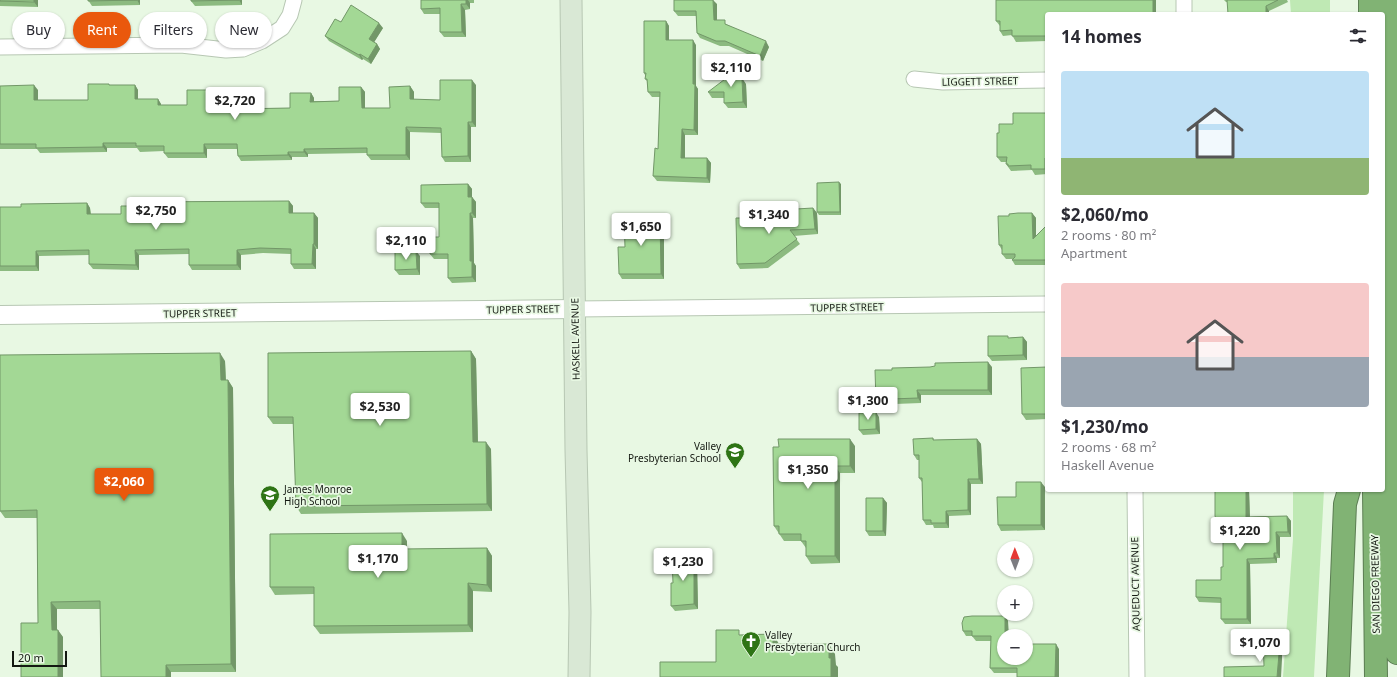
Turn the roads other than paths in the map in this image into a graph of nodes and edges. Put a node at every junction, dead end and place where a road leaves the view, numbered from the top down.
1 (294, 0) edge
2 (571, 0) edge
3 (1184, 0) edge
4 (1370, 0) edge
5 (1391, 0) edge
6 (1184, 12) edge
7 (1370, 12) edge
8 (0, 47) edge
9 (914, 79) dead end
10 (1045, 80) edge
11 (1045, 304) edge
12 (575, 309) junction
13 (0, 315) edge
14 (1135, 492) edge
15 (1348, 492) edge
16 (1374, 492) edge
17 (1397, 653) edge
18 (579, 677) edge
19 (1136, 677) edge
20 (1338, 677) edge
21 (1376, 677) edge

1 - 8 street
2 - 12 main road, HASKELL AVENUE
3 - 6 street
4 - 7 highway
5 - 17 highway
9 - 10 street, LIGGETT STREET
11 - 12 street, TUPPER STREET
12 - 13 street, TUPPER STREET
12 - 18 main road, HASKELL AVENUE
14 - 19 street, AQUEDUCT AVENUE
15 - 20 highway
16 - 21 highway, SAN DIEGO FREEWAY

